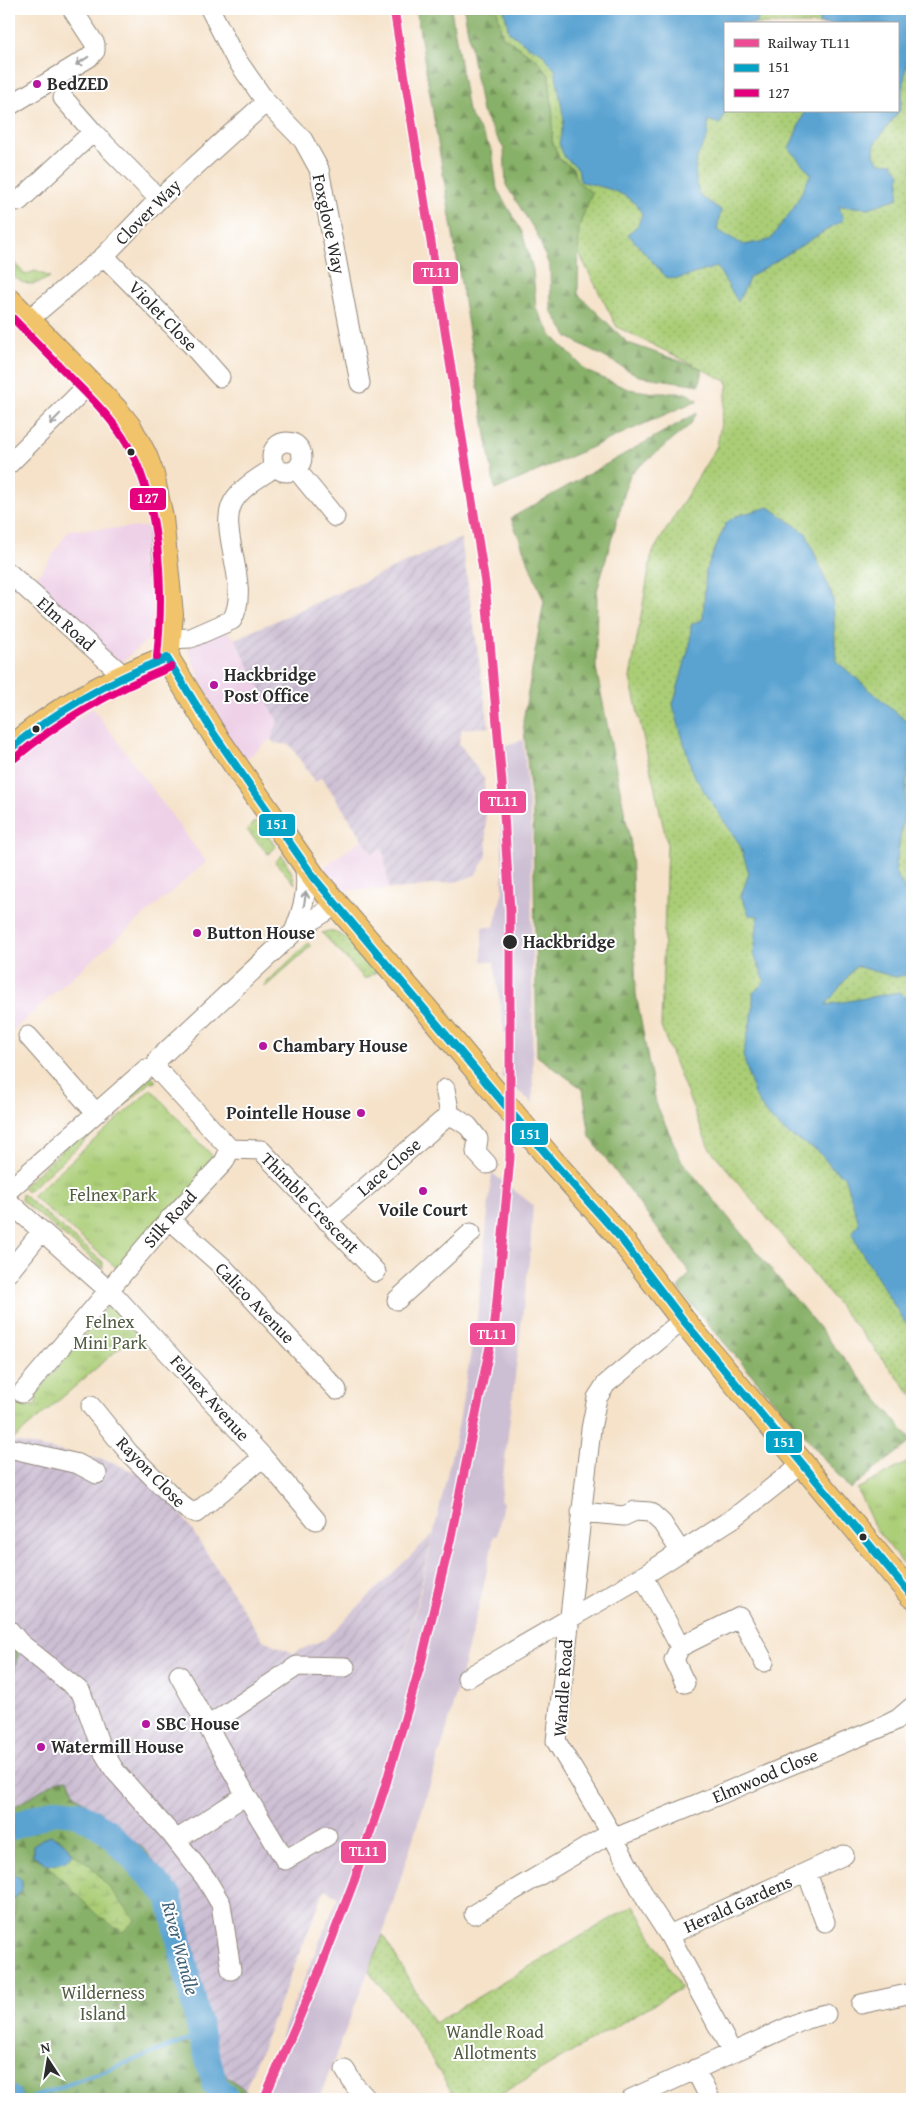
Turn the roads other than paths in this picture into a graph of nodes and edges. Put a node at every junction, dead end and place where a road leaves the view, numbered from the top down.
1 (72, 9) edge
2 (210, 9) edge
3 (63, 98) dead end
4 (266, 102) junction
5 (9, 106) edge
6 (93, 132) junction
7 (159, 199) junction
8 (19, 201) dead end
9 (104, 256) junction
10 (9, 300) edge
11 (28, 320) junction
12 (220, 377) dead end
13 (360, 382) dead end
14 (89, 384) junction
15 (9, 464) edge
16 (274, 467) junction
17 (296, 469) junction
18 (335, 516) dead end
19 (9, 573) edge
20 (168, 649) junction
21 (122, 675) junction
22 (9, 750) edge
23 (304, 864) junction
24 (336, 905) junction
25 (294, 932) junction
26 (28, 1036) dead end
27 (152, 1067) junction
28 (445, 1089) dead end
29 (96, 1113) junction
30 (450, 1114) junction
31 (230, 1149) junction
32 (487, 1164) dead end
33 (9, 1190) edge
34 (9, 1202) edge
35 (169, 1219) junction
36 (327, 1221) junction
37 (42, 1230) junction
38 (471, 1233) dead end
39 (9, 1272) edge
40 (376, 1272) dead end
41 (109, 1290) junction
42 (397, 1300) dead end
43 (683, 1320) junction
44 (337, 1390) dead end
45 (22, 1394) dead end
46 (91, 1406) dead end
47 (9, 1448) edge
48 (263, 1457) junction
49 (802, 1464) junction
50 (97, 1474) dead end
51 (581, 1512) junction
52 (316, 1520) dead end
53 (681, 1552) junction
54 (643, 1576) junction
55 (912, 1596) edge
56 (568, 1620) junction
57 (9, 1630) edge
58 (680, 1647) junction
59 (764, 1662) dead end
60 (345, 1667) dead end
61 (179, 1675) dead end
62 (466, 1678) dead end
63 (685, 1684) dead end
64 (912, 1707) edge
65 (208, 1726) junction
66 (246, 1795) junction
67 (327, 1836) dead end
68 (612, 1836) junction
69 (176, 1840) junction
70 (844, 1855) dead end
71 (807, 1873) junction
72 (474, 1914) dead end
73 (825, 1922) dead end
74 (669, 1935) junction
75 (232, 1970) dead end
76 (912, 1993) edge
77 (861, 2004) dead end
78 (826, 2014) dead end
79 (732, 2052) junction
80 (695, 2069) junction
81 (345, 2070) dead end
82 (367, 2099) edge
83 (631, 2099) edge
84 (710, 2099) edge

1 -> 5 street
2 - 4 street, Foxglove Way
3 - 6 street
4 - 7 street, Clover Way
4 - 13 street, Foxglove Way
6 - 7 street
6 - 8 street
7 - 9 street, Clover Way
9 - 11 street, Clover Way
9 - 12 street, Violet Close
10 - 11 main road
11 - 14 main road
14 -> 15 street
14 - 20 main road
16 - 17 street
16 - 17 street
16 - 20 street
17 - 18 street
19 - 21 street, Elm Road
20 - 21 main road
20 - 23 main road
21 - 22 main road
23 - 24 main road
25 -> 23 street
24 - 25 street
24 - 43 main road
25 - 27 street
26 - 29 street
27 - 29 street
27 - 31 street
28 - 30 street
29 - 33 street
30 - 32 street
30 - 36 street, Lace Close
31 - 35 street, Silk Road
31 - 36 street, Thimble Crescent
34 - 37 street, Felnex Avenue
35 - 41 street, Silk Road
35 - 44 street, Calico Avenue
36 - 40 street, Thimble Crescent
37 - 39 street
37 - 41 street, Felnex Avenue
38 - 42 street
41 - 45 street, Silk Road
41 - 48 street, Felnex Avenue
43 - 49 main road
43 - 51 street, Wandle Road
46 - 48 street, Rayon Close
47 - 50 street
48 - 52 street, Felnex Avenue
49 - 53 street
49 - 55 main road
51 - 53 street
51 - 56 street, Wandle Road
53 - 54 street
54 - 56 street
54 - 58 street
56 - 62 street
56 - 68 street, Wandle Road
57 - 69 street
58 - 59 street
58 - 63 street
60 - 65 street
61 - 65 street
64 - 68 street, Elmwood Close
65 - 66 street
66 - 67 street
66 - 69 street
68 - 72 street, Elmwood Close
68 - 74 street, Wandle Road
69 - 75 street
70 - 71 street, Herald Gardens
71 - 73 street, Herald Gardens
71 - 74 street, Herald Gardens
74 - 79 street, Wandle Road
76 - 77 street
78 - 79 street
79 - 80 street
80 - 83 street
80 - 84 street
81 - 82 street

